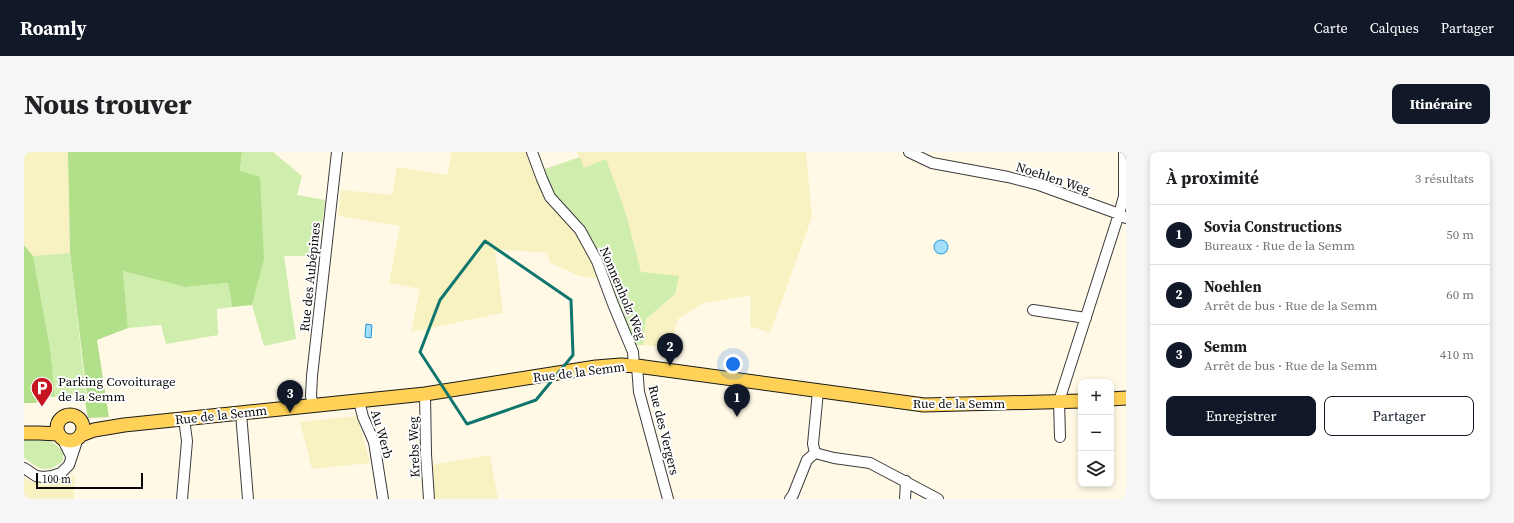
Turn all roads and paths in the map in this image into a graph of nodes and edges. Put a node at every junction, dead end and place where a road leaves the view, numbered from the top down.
1 (337, 152) edge
2 (532, 152) edge
3 (909, 152) edge
4 (1124, 152) edge
5 (1122, 216) edge
6 (1033, 310) dead end
7 (1086, 318) junction
8 (636, 366) junction
9 (818, 390) junction
10 (425, 394) junction
11 (1126, 398) edge
12 (1114, 399) edge
13 (359, 401) junction
14 (1058, 401) junction
15 (1078, 401) edge
16 (313, 406) junction
17 (241, 413) junction
18 (184, 419) junction
19 (24, 427) edge
20 (59, 432) junction
21 (80, 432) junction
22 (24, 433) edge
23 (1060, 437) dead end
24 (815, 453) junction
25 (72, 456) junction
26 (24, 468) edge
27 (906, 481) junction
28 (182, 499) edge
29 (248, 499) edge
30 (383, 499) edge
31 (429, 499) edge
32 (668, 499) edge
33 (790, 499) edge
34 (905, 499) edge
35 (938, 499) edge

1 - 16 street, Rue des Aubépines
2 - 8 street, Nonnenholz Weg
3 - 5 street, Noehlen Weg
4 - 5 street
5 - 7 street
6 - 7 street
7 - 14 street
8 - 9 main road, Rue de la Semm
8 - 10 main road, Rue de la Semm
8 - 32 street, Rue des Vergers
9 - 14 main road, Rue de la Semm
9 - 24 street
10 - 13 main road, Rue de la Semm
10 - 31 street, Krebs Weg
11 - 12 main road
13 - 16 main road, Rue de la Semm
13 - 30 street, Au Werb
14 - 15 main road, Rue de la Semm
14 - 23 street
16 - 17 main road, Rue de la Semm
17 - 18 main road, Rue de la Semm
17 - 29 street
18 - 21 main road, Rue de la Semm
18 - 28 street
19 - 20 main road
20 - 21 main road
20 - 21 main road
20 - 22 main road
20 - 25 street
21 - 25 street
24 - 27 street
24 - 33 street
25 - 26 street
27 - 34 street
27 - 35 street

